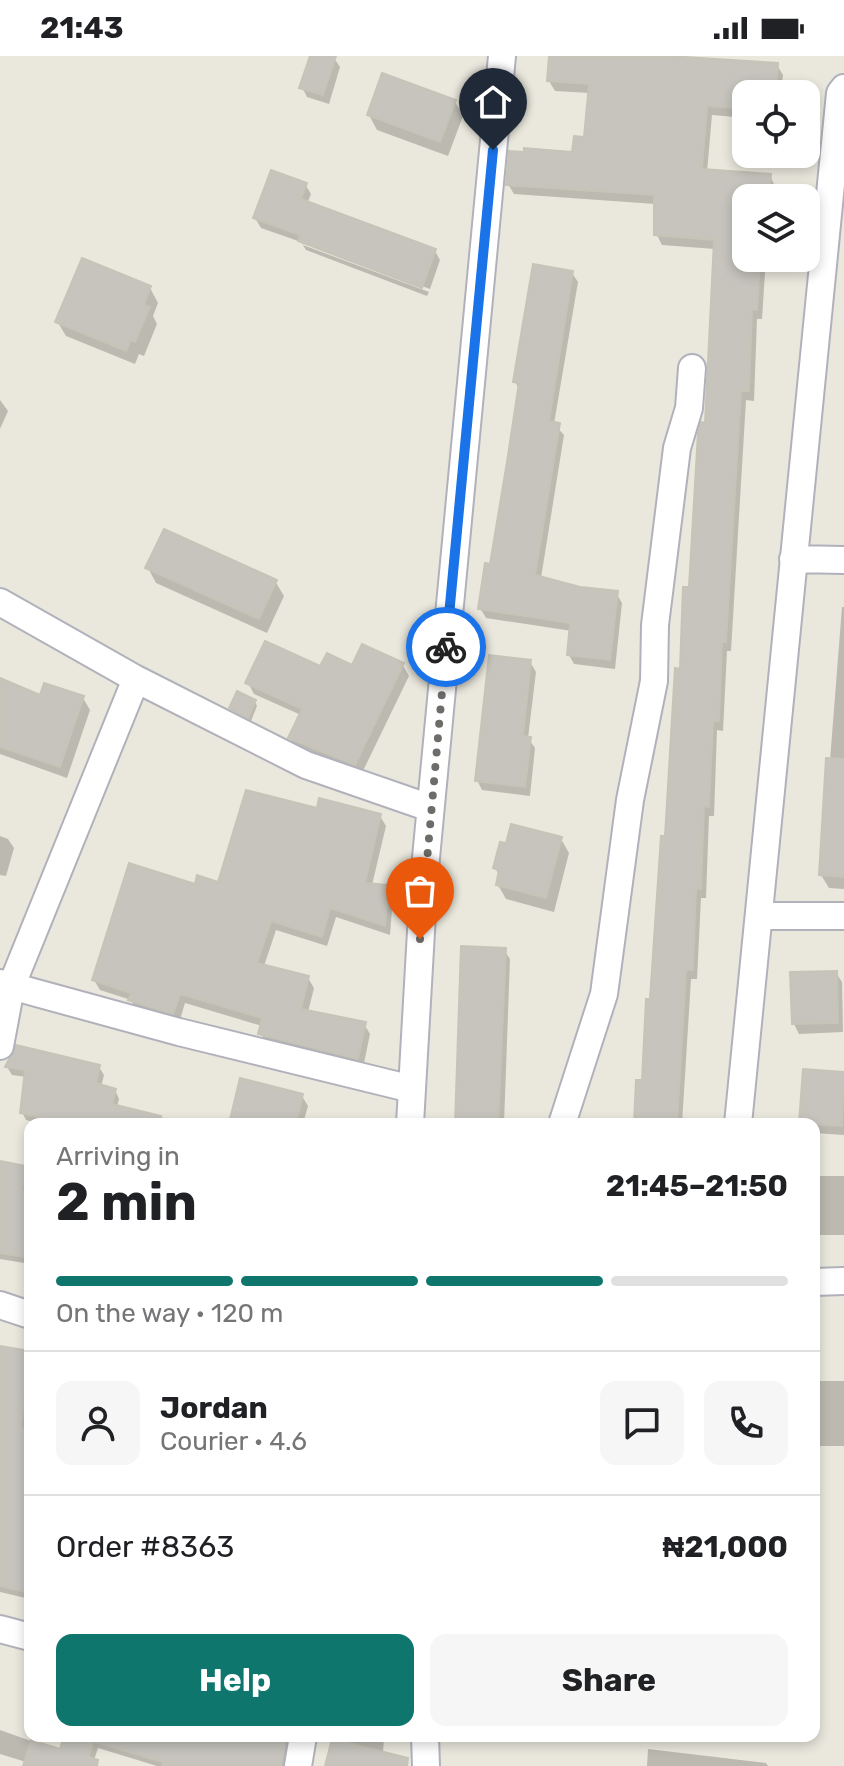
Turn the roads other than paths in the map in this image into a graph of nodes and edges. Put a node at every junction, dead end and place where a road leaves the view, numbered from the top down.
1 (502, 56) edge
2 (844, 88) edge
3 (692, 368) dead end
4 (793, 559) junction
5 (844, 560) edge
6 (0, 602) edge
7 (136, 679) junction
8 (430, 808) junction
9 (759, 916) junction
10 (844, 916) edge
11 (6, 985) edge
12 (0, 1046) edge
13 (412, 1089) junction
14 (410, 1118) edge
15 (564, 1118) edge
16 (739, 1118) edge
17 (844, 1281) edge
18 (820, 1282) edge
19 (0, 1305) edge
20 (24, 1313) edge
21 (0, 1629) edge
22 (24, 1635) edge
23 (302, 1742) edge
24 (425, 1742) edge
25 (298, 1766) edge
26 (426, 1766) edge

1 - 8 street
2 - 4 street
3 - 15 street
4 - 5 street
4 - 9 street
6 - 7 street
7 - 8 street
7 - 11 street
8 - 13 street
9 - 10 street
9 - 16 street
11 - 12 street
11 - 13 street
13 - 14 street
17 - 18 street
19 - 20 street
21 - 22 street
23 - 25 street
24 - 26 street

